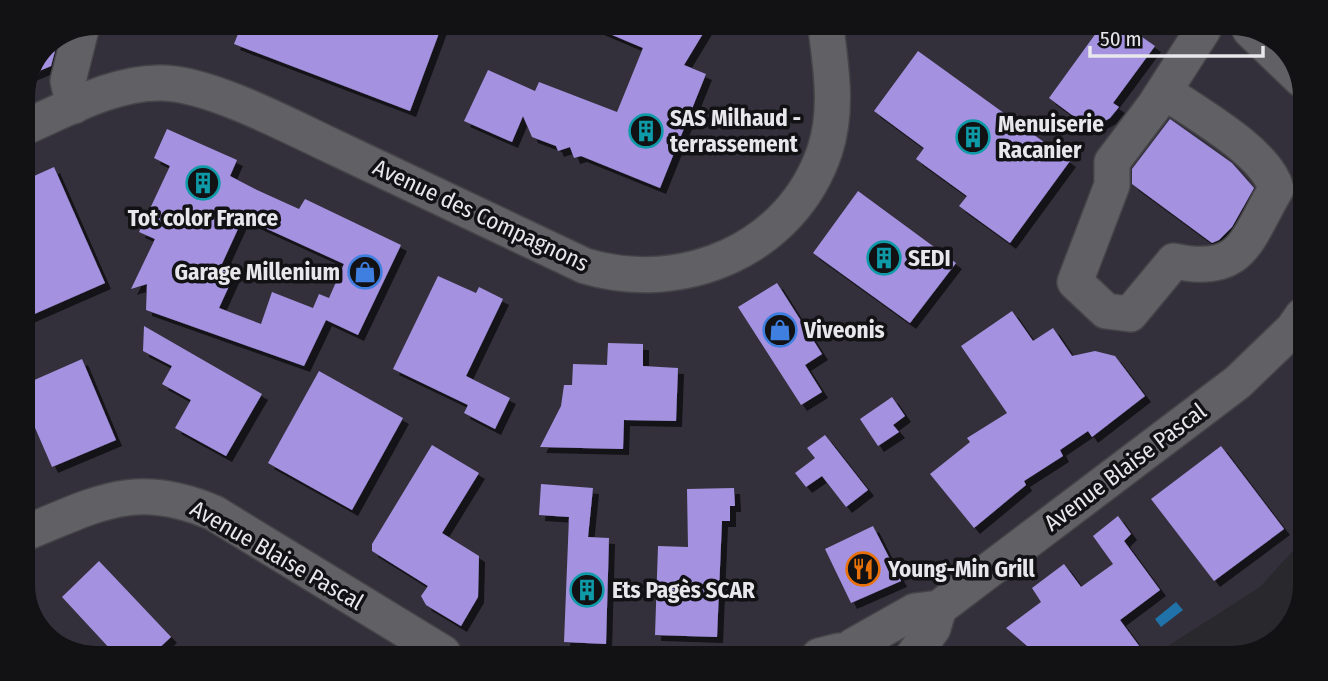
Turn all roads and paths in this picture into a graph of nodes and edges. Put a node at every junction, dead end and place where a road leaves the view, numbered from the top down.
1 (827, 35) edge
2 (1200, 35) edge
3 (79, 37) edge
4 (1268, 47) edge
5 (1281, 60) edge
6 (1164, 91) junction
7 (74, 106) junction
8 (35, 123) edge
9 (1293, 329) edge
10 (35, 529) edge
11 (939, 608) junction
12 (432, 646) edge
13 (857, 646) edge
14 (920, 646) edge

1 - 7 street, Avenue des Compagnons
2 - 6 street
3 - 7 street
4 - 5 street
6 - 6 street
7 - 8 street, Avenue des Compagnons
9 - 11 street, Avenue Blaise Pascal
10 - 12 street, Avenue Blaise Pascal
11 - 13 street, Avenue Blaise Pascal
11 - 14 street, Avenue Blaise Pascal

